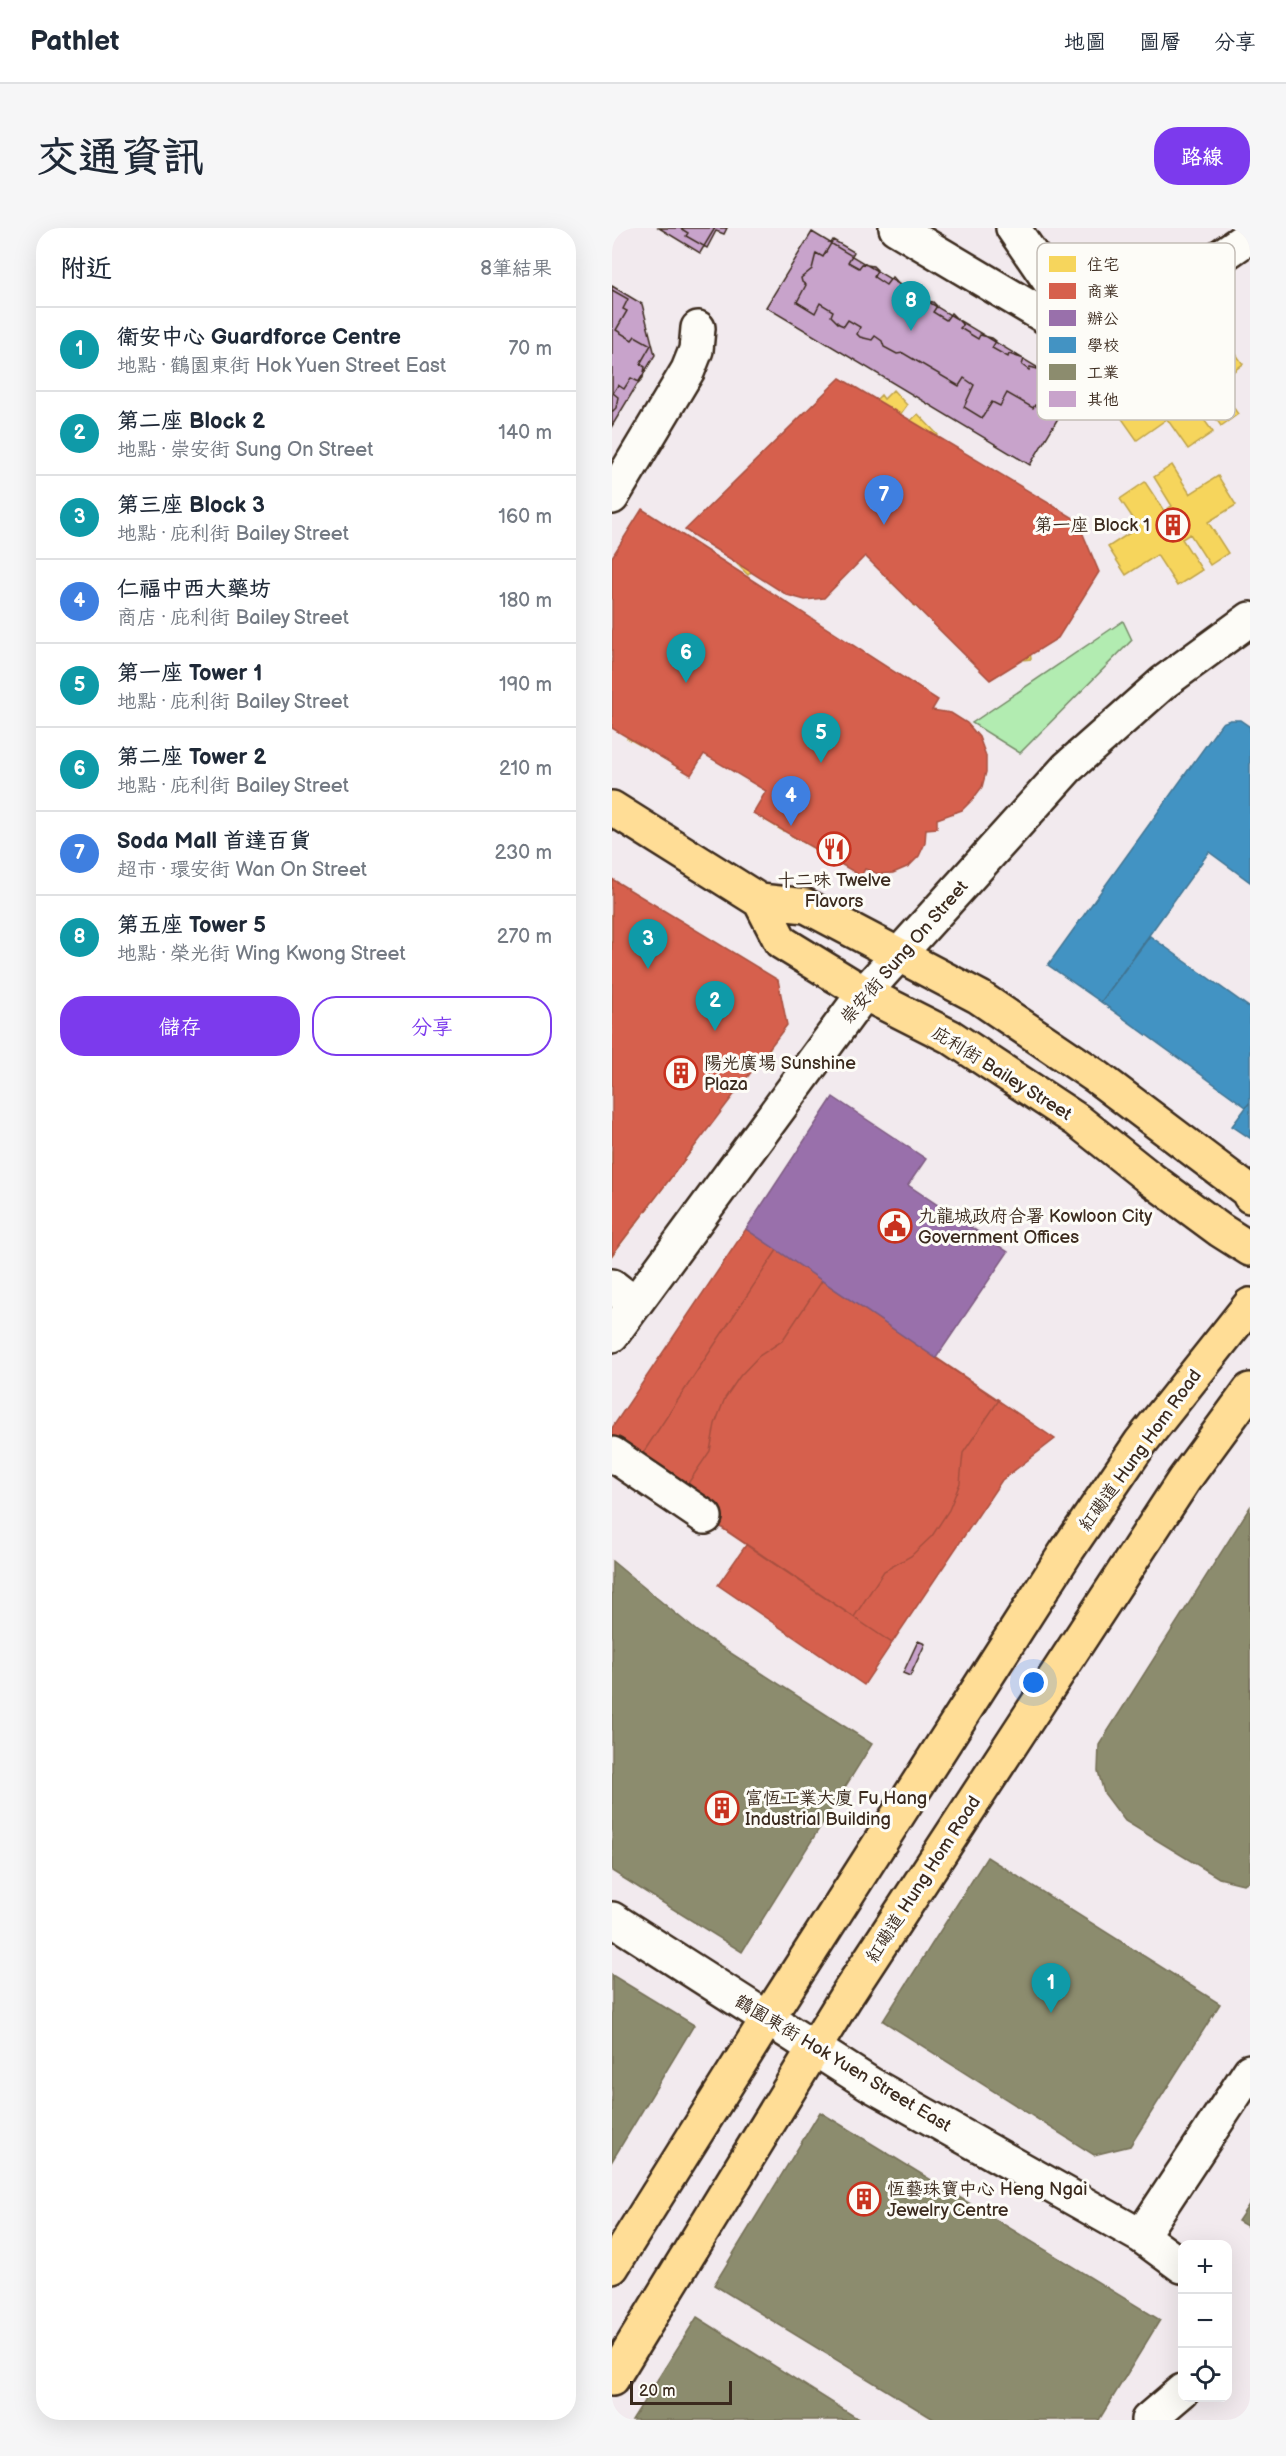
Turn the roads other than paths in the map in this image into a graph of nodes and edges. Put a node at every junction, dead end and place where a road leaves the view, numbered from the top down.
1 (896, 228) edge
2 (1013, 228) edge
3 (1250, 236) edge
4 (1235, 246) edge
5 (1037, 263) edge
6 (1037, 312) edge
7 (698, 328) dead end
8 (612, 497) edge
9 (1250, 619) edge
10 (612, 808) edge
11 (760, 901) junction
12 (899, 955) junction
13 (864, 993) junction
14 (1250, 1196) edge
15 (1250, 1249) edge
16 (624, 1295) edge
17 (1250, 1305) edge
18 (612, 1335) edge
19 (1250, 1390) edge
20 (612, 1454) edge
21 (705, 1517) dead end
22 (612, 1919) edge
23 (768, 2018) junction
24 (813, 2048) junction
25 (1250, 2071) edge
26 (1141, 2236) junction
27 (1178, 2263) edge
28 (612, 2267) edge
29 (612, 2379) edge
30 (1178, 2394) edge
31 (1148, 2420) edge

1 - 6 street
2 - 5 street
3 - 4 street
7 - 8 street
9 - 12 street, 崇安街 Sung On Street
10 - 11 main road
11 - 12 main road
11 - 13 main road, 庇利街 Bailey Street
12 - 13 street, 崇安街 Sung On Street
12 - 14 main road
13 - 15 main road, 庇利街 Bailey Street
13 - 16 street, 崇安街 Sung On Street
16 - 18 street, 崇安街 Sung On Street
17 - 23 main road, 紅磡道 Hung Hom Road
19 - 24 main road, 紅磡道 Hung Hom Road
20 - 21 street
22 - 23 street, 鶴園東街 Hok Yuen Street East
23 - 24 street, 鶴園東街 Hok Yuen Street East
23 - 28 main road, 紅磡道 Hung Hom Road
24 - 26 street, 鶴園東街 Hok Yuen Street East
24 - 29 main road, 紅磡道 Hung Hom Road
25 - 26 street
26 - 27 street, 鶴園東街 Hok Yuen Street East
30 - 31 street

